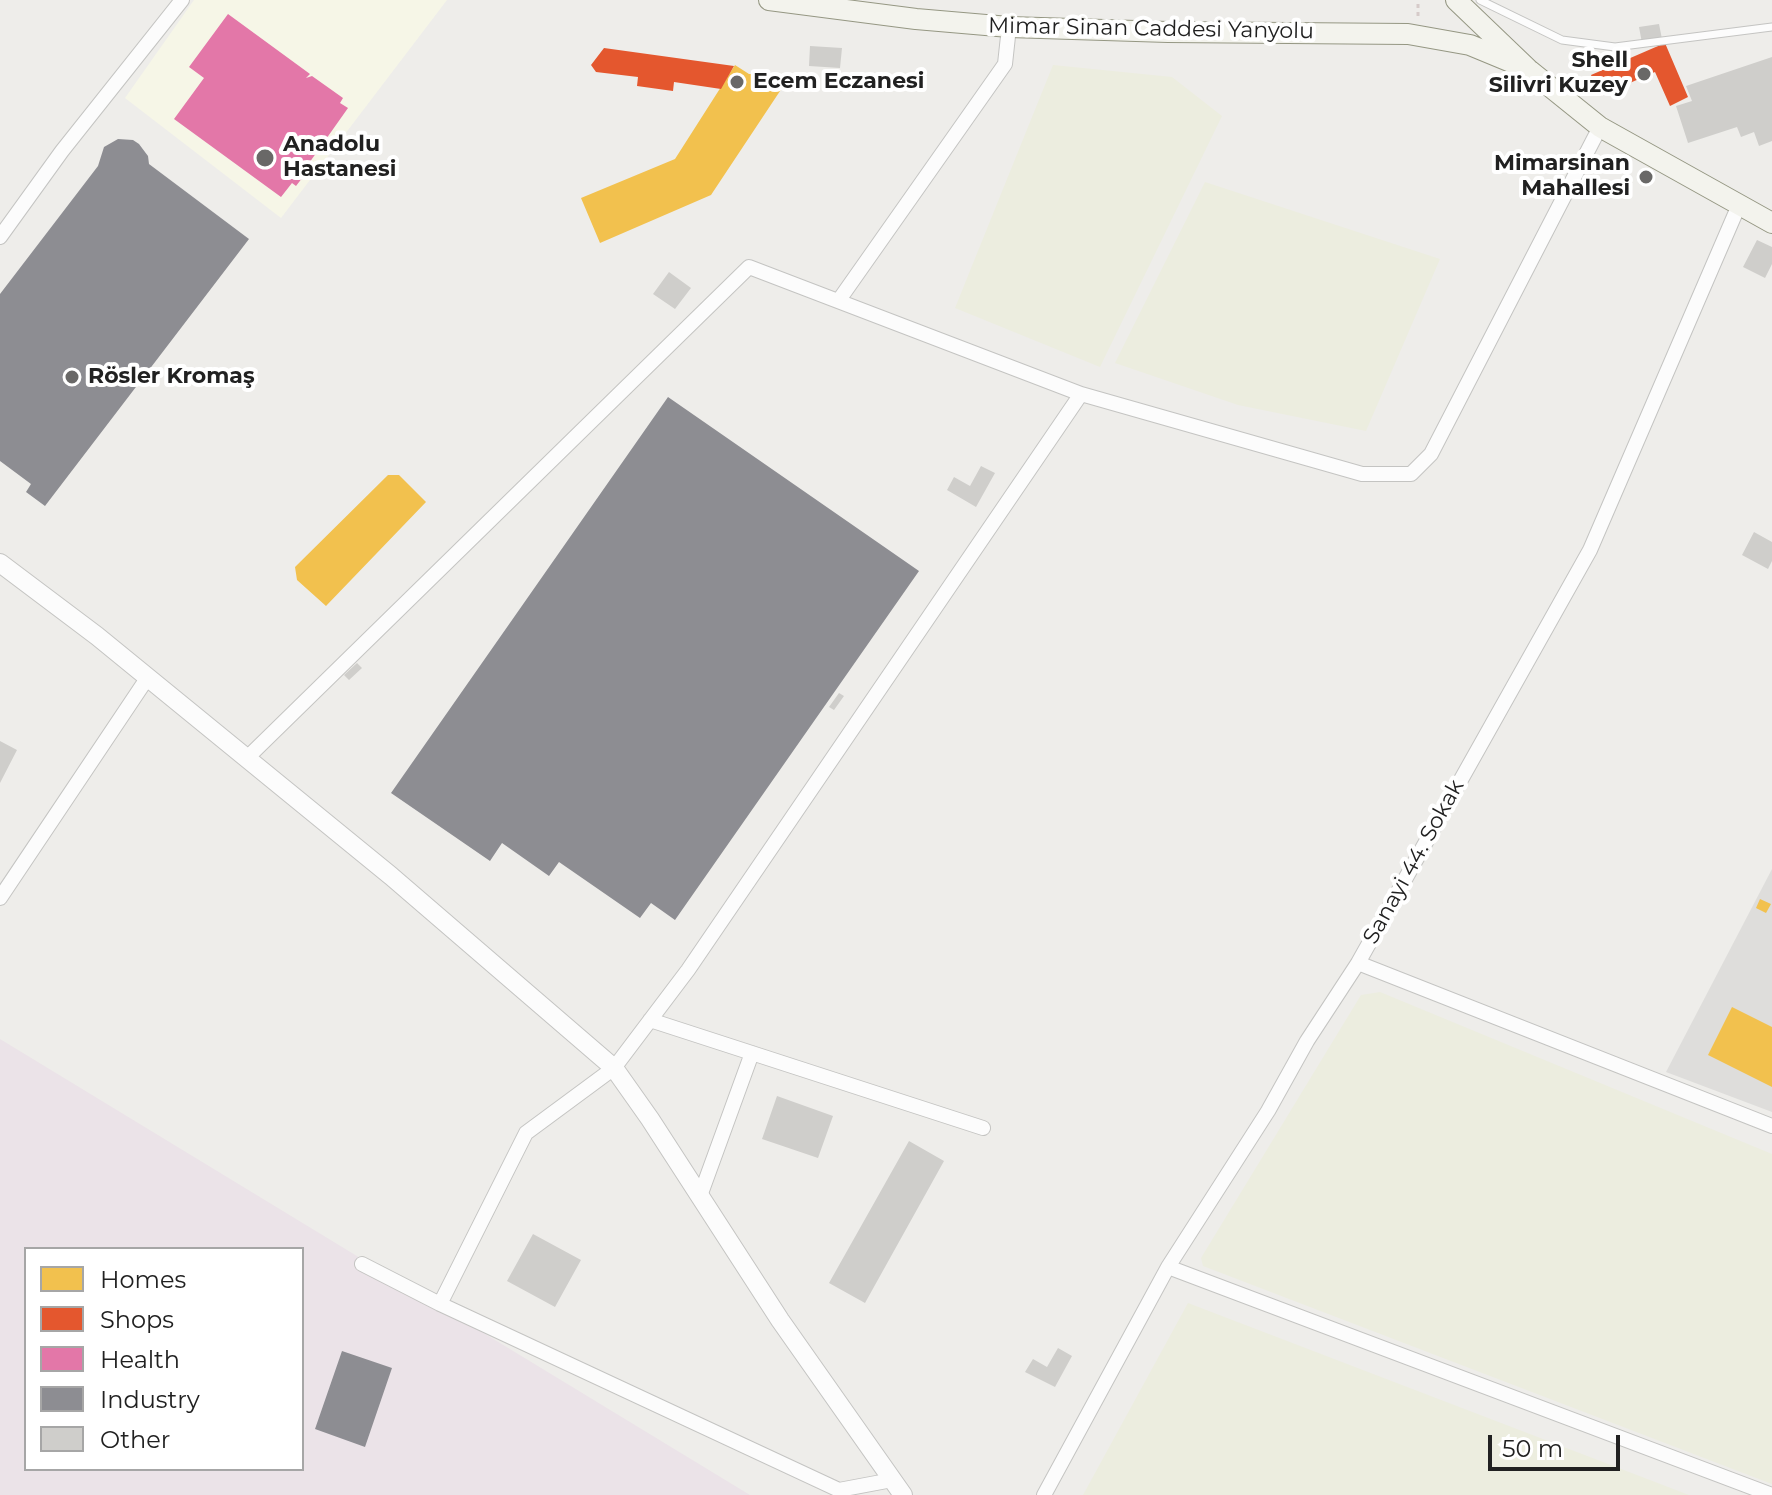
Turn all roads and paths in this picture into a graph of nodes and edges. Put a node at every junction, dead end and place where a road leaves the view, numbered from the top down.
1 (182, 0) edge
2 (769, 0) edge
3 (1418, 0) edge
4 (1456, 0) edge
5 (1480, 0) edge
6 (1418, 26) dead end
7 (1009, 27) junction
8 (1772, 27) edge
9 (1528, 69) junction
10 (1600, 127) junction
11 (1739, 205) junction
12 (1772, 223) edge
13 (0, 237) edge
14 (839, 300) junction
15 (1081, 394) junction
16 (0, 563) edge
17 (148, 677) junction
18 (247, 758) junction
19 (0, 898) edge
20 (1358, 963) junction
21 (650, 1020) junction
22 (752, 1053) junction
23 (614, 1068) junction
24 (1772, 1126) edge
25 (983, 1128) dead end
26 (700, 1196) junction
27 (362, 1264) dead end
28 (1168, 1267) junction
29 (440, 1304) junction
30 (898, 1488) edge
31 (838, 1492) edge
32 (1044, 1495) edge
33 (1772, 1495) edge

1 - 13 street
2 - 7 main road, Mimar Sinan Caddesi Yanyolu
3 - 6 path
4 - 9 main road
5 - 8 lane
7 - 9 main road, Mimar Sinan Caddesi Yanyolu
7 - 14 street
9 - 10 main road
10 - 11 main road
10 - 15 street
11 - 12 main road
11 - 20 street, Sanayi 44. Sokak
14 - 15 street
14 - 18 street
15 - 21 street
16 - 17 street
17 - 18 street
17 - 19 street
18 - 23 street
20 - 24 street
20 - 28 street, Sanayi 44. Sokak
21 - 22 street
21 - 23 street
22 - 25 street
22 - 26 street
23 - 26 street
23 - 29 street
26 - 30 street
27 - 29 street
28 - 32 street, Sanayi 44. Sokak
28 - 33 street
29 - 31 street
30 - 31 street

